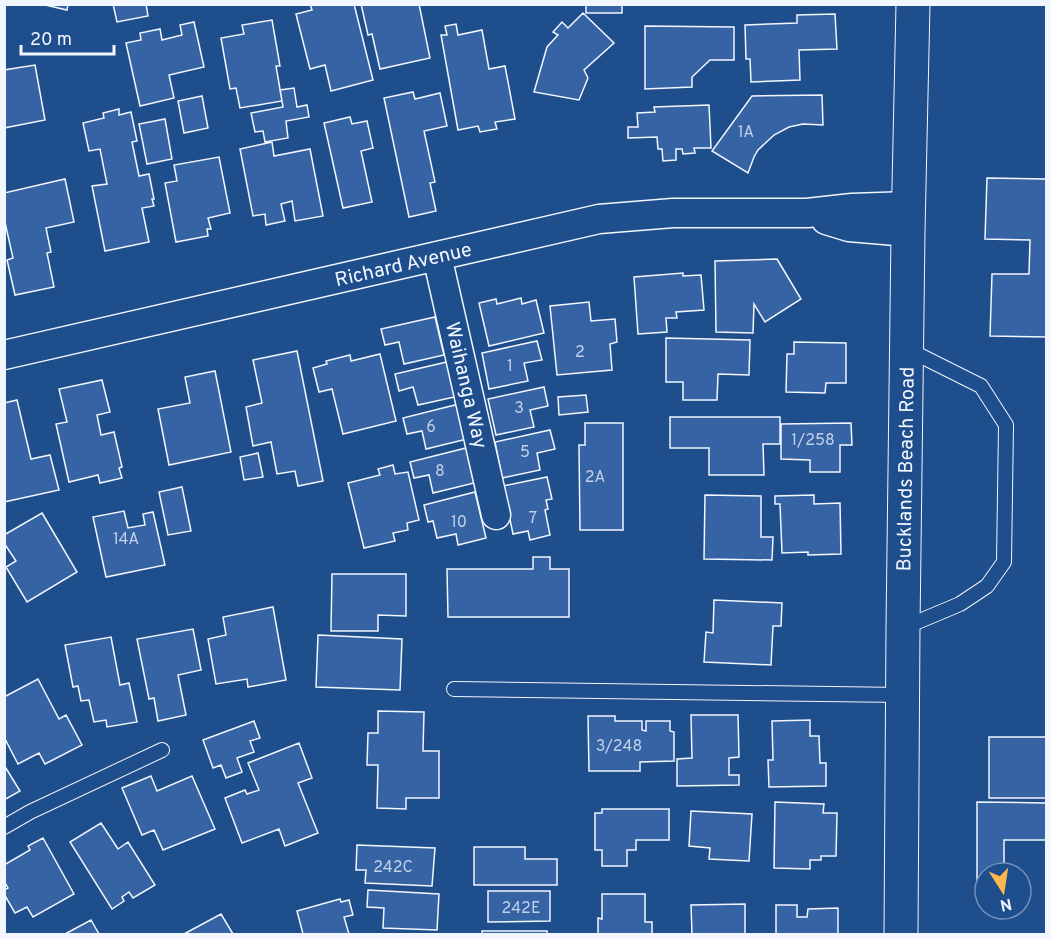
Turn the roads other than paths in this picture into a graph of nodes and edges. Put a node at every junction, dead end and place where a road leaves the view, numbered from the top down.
1 (914, 4) edge
2 (909, 219) junction
3 (437, 256) junction
4 (907, 349) junction
5 (4, 355) edge
6 (496, 515) dead end
7 (903, 628) junction
8 (454, 689) dead end
9 (902, 695) junction
10 (162, 750) dead end
11 (4, 827) edge
12 (902, 934) edge

1 - 2 main road, Bucklands Beach Road
2 - 3 street, Richard Avenue
2 - 4 main road, Bucklands Beach Road
3 - 5 street, Richard Avenue
3 - 6 street, Waihanga Way
4 - 7 main road, Bucklands Beach Road
4 - 7 lane
7 - 9 main road, Bucklands Beach Road
8 - 9 lane
9 - 12 main road, Bucklands Beach Road
10 - 11 lane

